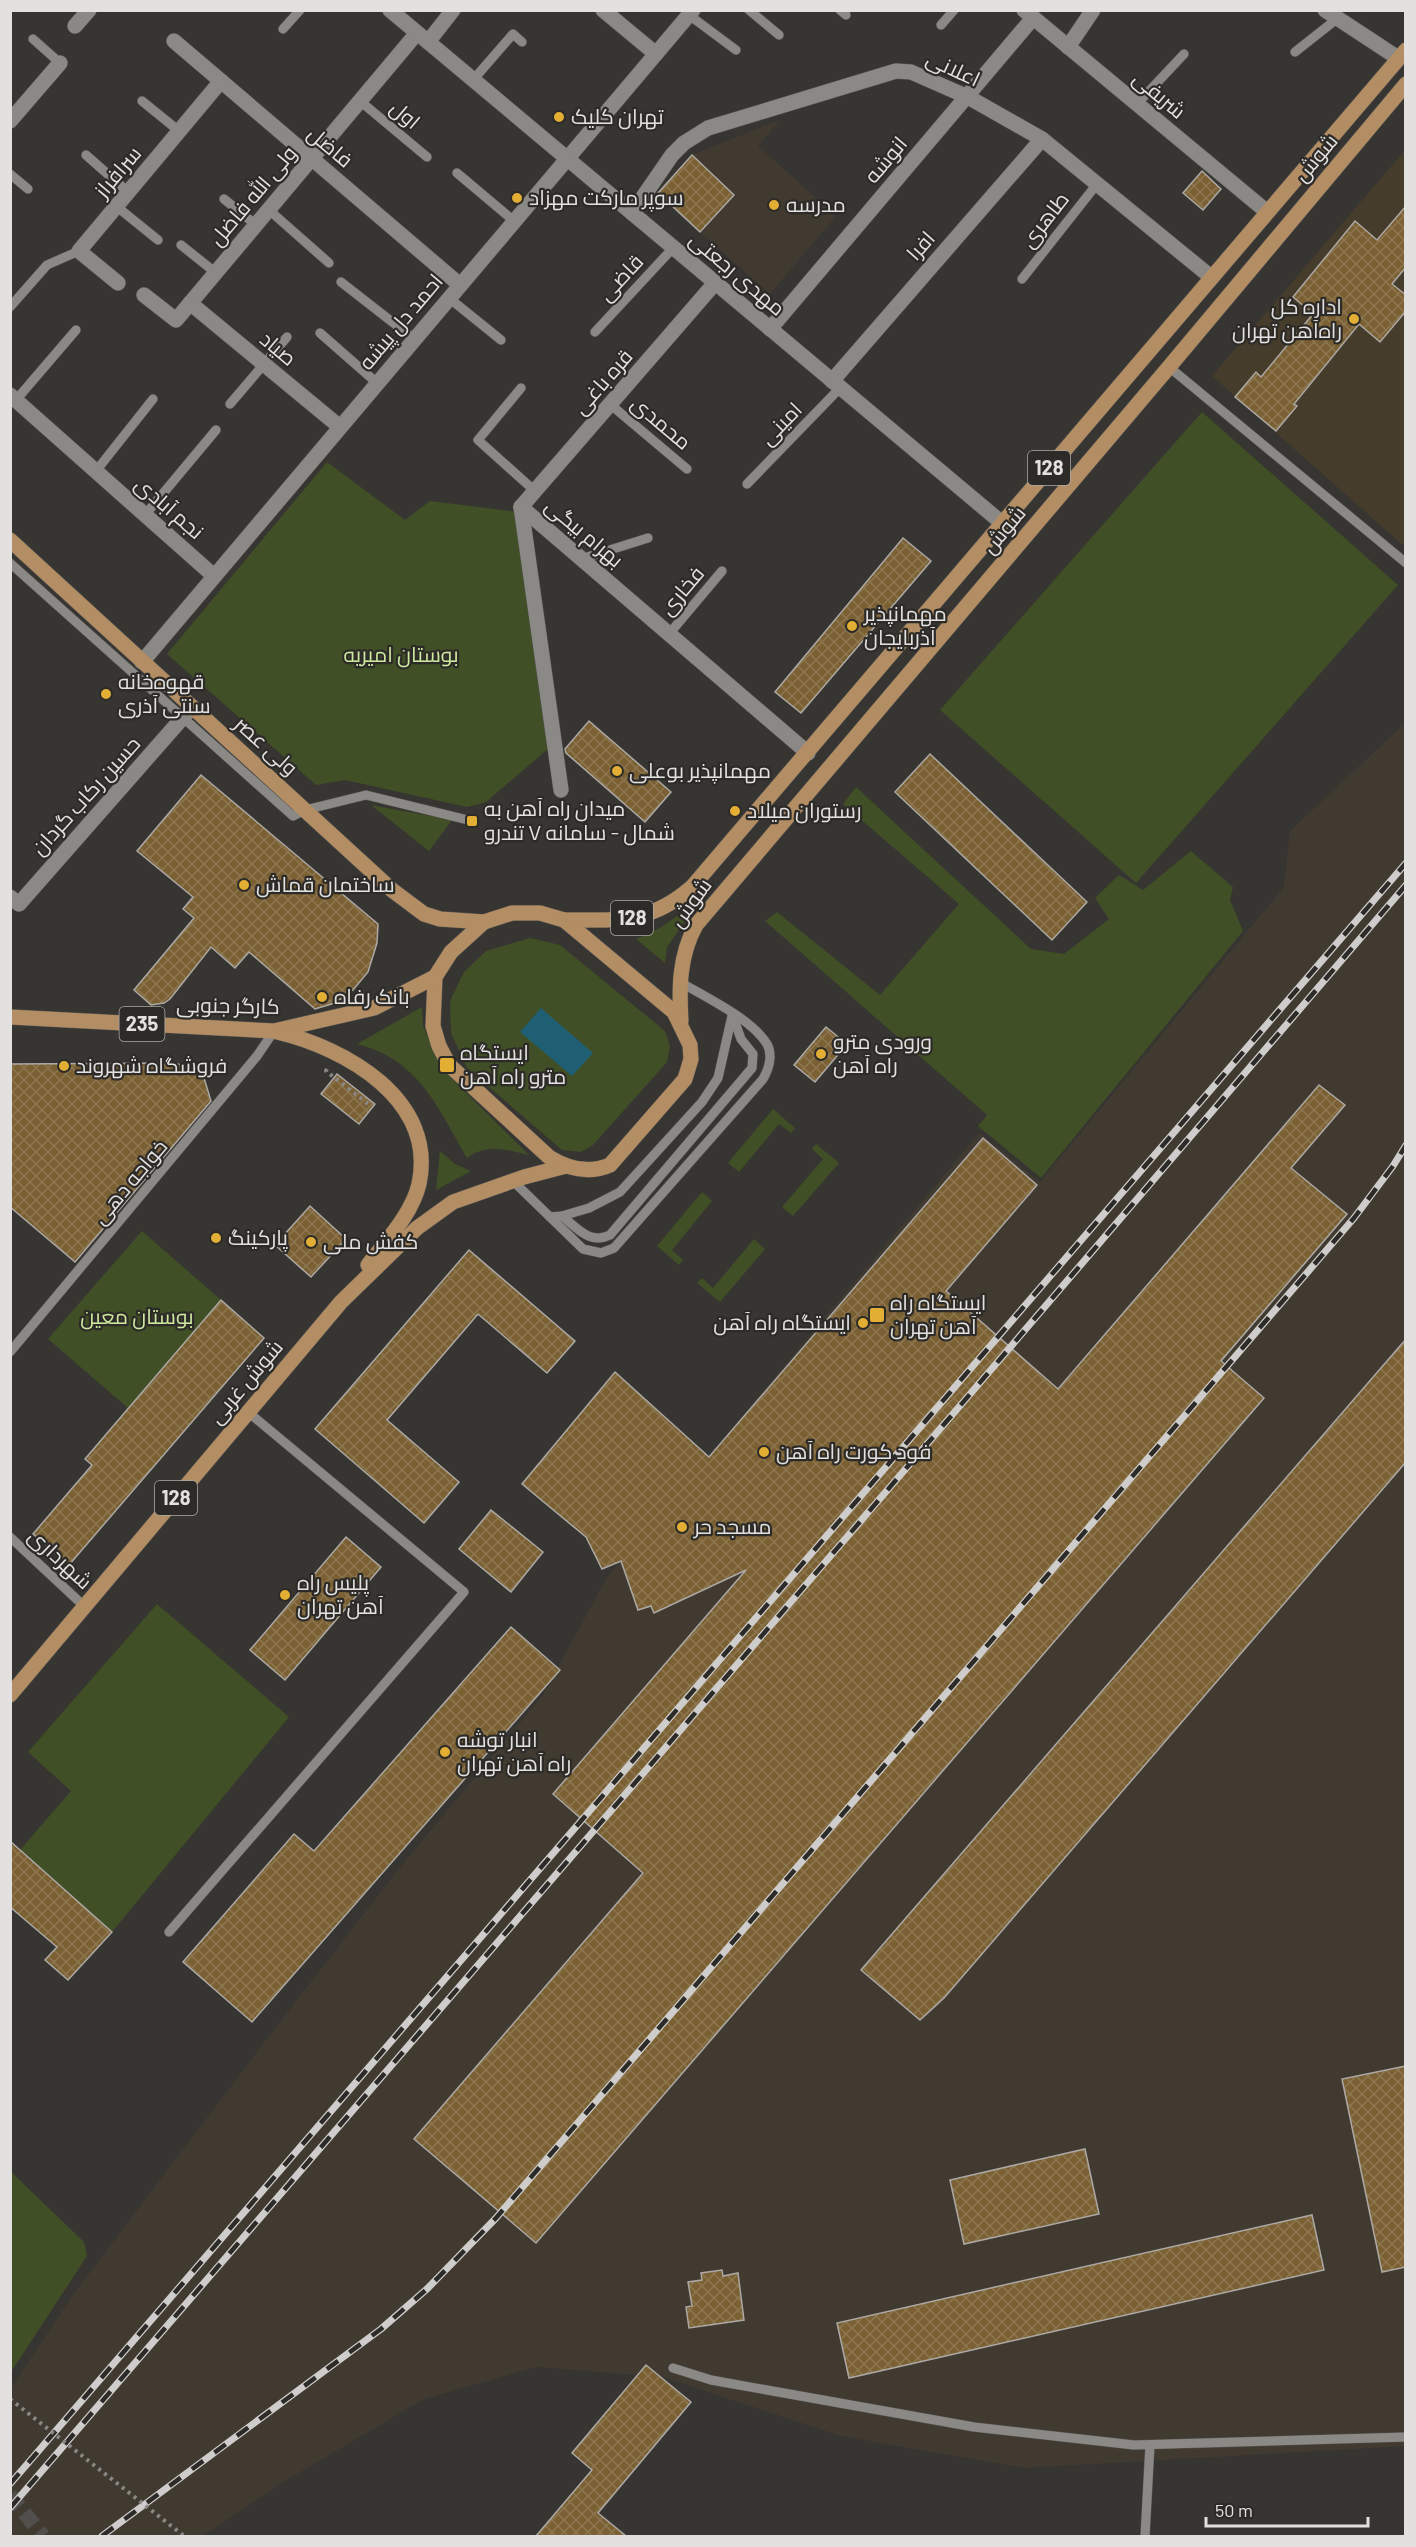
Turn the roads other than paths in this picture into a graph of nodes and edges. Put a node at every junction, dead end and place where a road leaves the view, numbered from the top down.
1 (89, 10) edge
2 (300, 10) edge
3 (390, 10) edge
4 (453, 10) edge
5 (603, 10) edge
6 (749, 10) edge
7 (954, 10) edge
8 (1093, 10) edge
9 (691, 13) edge
10 (1029, 14) edge
11 (1331, 14) edge
12 (941, 25) dead end
13 (75, 26) dead end
14 (284, 29) dead end
15 (779, 35) dead end
16 (422, 37) junction
17 (33, 39) dead end
18 (174, 41) dead end
19 (522, 42) dead end
20 (1068, 46) junction
21 (736, 50) dead end
22 (1295, 52) dead end
23 (656, 54) junction
24 (1184, 54) dead end
25 (1402, 54) edge
26 (60, 63) joint
27 (473, 80) junction
28 (221, 81) junction
29 (1404, 89) edge
30 (968, 97) junction
31 (142, 101) dead end
32 (360, 101) junction
33 (1137, 104) junction
34 (14, 110) edge
35 (179, 131) junction
36 (1042, 139) junction
37 (86, 155) dead end
38 (427, 157) dead end
39 (312, 158) junction
40 (567, 159) junction
41 (457, 173) dead end
42 (10, 174) edge
43 (1097, 184) junction
44 (28, 189) dead end
45 (128, 192) junction
46 (224, 199) dead end
47 (116, 206) junction
48 (269, 210) junction
49 (1266, 211) junction
50 (632, 213) junction
51 (514, 221) junction
52 (256, 225) junction
53 (158, 240) dead end
54 (181, 245) dead end
55 (673, 248) junction
56 (79, 251) junction
57 (329, 263) dead end
58 (216, 273) junction
59 (1211, 277) junction
60 (1022, 279) dead end
61 (341, 282) dead end
62 (118, 283) dead end
63 (715, 283) junction
64 (460, 285) junction
65 (144, 296) dead end
66 (449, 298) junction
67 (190, 303) junction
68 (10, 307) edge
69 (770, 329) junction
70 (76, 330) dead end
71 (594, 332) dead end
72 (320, 333) dead end
73 (286, 337) dead end
74 (414, 339) junction
75 (501, 340) dead end
76 (264, 364) junction
77 (1169, 367) junction
78 (377, 383) junction
79 (836, 384) junction
80 (520, 388) dead end
81 (13, 398) edge
82 (153, 399) dead end
83 (230, 404) dead end
84 (611, 405) junction
85 (339, 427) junction
86 (216, 429) dead end
87 (687, 469) dead end
88 (96, 471) junction
89 (747, 484) dead end
90 (536, 492) junction
91 (521, 507) junction
92 (145, 515) junction
93 (1002, 523) junction
94 (648, 538) dead end
95 (10, 540) edge
96 (582, 559) junction
97 (10, 563) edge
98 (1406, 563) edge
99 (722, 571) dead end
100 (214, 576) junction
101 (669, 634) junction
102 (142, 662) junction
103 (188, 712) junction
104 (808, 753) junction
105 (561, 790) dead end
106 (305, 810) junction
107 (472, 821) dead end
108 (10, 897) edge
109 (564, 920) junction
110 (484, 922) junction
111 (435, 977) junction
112 (680, 982) junction
113 (732, 1014) junction
114 (10, 1017) edge
115 (681, 1021) junction
116 (274, 1031) junction
117 (566, 1166) junction
118 (513, 1181) junction
119 (562, 1216) junction
120 (550, 1217) junction
121 (341, 1302) junction
122 (10, 1352) edge
123 (248, 1412) junction
124 (10, 1537) edge
125 (85, 1607) junction
126 (10, 1695) edge
127 (169, 1932) dead end
128 (673, 2368) dead end
129 (1406, 2437) edge
130 (1150, 2445) junction
131 (1145, 2536) edge

1 - 13 street
2 - 14 lane
3 - 16 street, مهدی رجعتی
4 - 16 street, ولی الله فاضل
5 - 23 street
6 - 15 lane
7 - 12 lane
8 - 20 street
9 - 21 lane
9 - 23 street, احمد دل پیشه
10 - 20 street, شریفی
10 - 30 street, انوشه
11 - 22 lane
11 - 25 street
16 - 27 street, مهدی رجعتی
16 - 32 street, ولی الله فاضل
17 - 26 lane
18 - 28 street, فاضل
19 - 27 lane
20 - 33 street, شریفی
23 - 40 street, احمد دل پیشه
24 - 33 lane
25 - 49 main road, شوش / 128
26 - 34 street
27 - 40 street, مهدی رجعتی
28 - 35 street, سرافراز
28 - 39 street, فاضل
29 - 77 main road, شوش / 128
30 - 36 street, اعلانی
30 - 50 street, اعلانی
30 - 69 street, انوشه
31 - 35 lane
32 - 38 lane, اول
32 - 39 street, ولی الله فاضل
33 - 49 street, شریفی
35 - 45 street, سرافراز
36 - 43 street, اعلانی
36 - 79 street, افرا
37 - 45 lane
39 - 48 street, ولی الله فاضل
39 - 64 street, فاضل
40 - 50 street, مهدی رجعتی
40 - 51 street, احمد دل پیشه
41 - 51 lane
42 - 44 lane
43 - 59 street, اعلانی
43 - 60 lane, طاهری
45 - 47 street, سرافراز
46 - 52 lane
47 - 53 lane
47 - 56 street, سرافراز
48 - 52 street, ولی الله فاضل
48 - 57 lane
49 - 59 main road, شوش / 128
50 - 55 street, مهدی رجعتی
51 - 64 street, احمد دل پیشه
52 - 58 street, ولی الله فاضل
54 - 58 lane
55 - 63 street, مهدی رجعتی
55 - 71 lane, قاضی
56 - 62 street
56 - 68 lane
58 - 67 street, ولی الله فاضل
59 - 93 main road, شوش / 128
61 - 74 lane
63 - 69 street, مهدی رجعتی
63 - 84 street, قره باغی
64 - 66 street, احمد دل پیشه
65 - 67 street, ولی الله فاضل
66 - 74 street, احمد دل پیشه
66 - 75 lane
67 - 76 street, صیاد
69 - 79 street, مهدی رجعتی
70 - 81 lane
72 - 78 lane
73 - 76 lane
74 - 78 street, احمد دل پیشه
76 - 83 lane
76 - 85 street, صیاد
77 - 98 lane
77 - 112 main road, شوش / 128
78 - 85 street, احمد دل پیشه
79 - 89 lane, امینی
79 - 93 street, مهدی رجعتی
80 - 90 lane
81 - 88 street, نجم آبادی
82 - 88 lane
84 - 87 lane, محمدی
84 - 90 street, قره باغی
85 - 100 street, احمد دل پیشه
86 - 92 lane
88 - 92 street, نجم آبادی
90 - 91 street, قره باغی
91 - 96 street, بهرام بیگی
91 - 105 street, بهرام بیگی
92 - 100 street, نجم آبادی
93 - 104 main road, شوش / 128
94 - 96 lane
95 - 102 main road, ولی عصر
96 - 101 street, بهرام بیگی
97 - 103 lane
99 - 101 lane, فخاری
100 - 102 street, احمد دل پیشه
101 - 104 street, بهرام بیگی
102 - 103 main road, ولی عصر
103 - 106 main road, ولی عصر
103 - 108 street, حسین رکاب‌ گردان
104 - 109 main road, شوش / 128
106 - 107 lane
106 - 110 main road, ولی عصر
109 - 110 main road
109 - 115 main road
110 - 111 main road
111 - 116 main road, کارگر جنوبی / 235
111 - 117 main road
112 - 113 lane
112 - 115 main road, شوش / 128
113 - 119 lane
113 - 119 lane
113 - 120 lane
114 - 116 main road, کارگر جنوبی / 235
115 - 117 main road
116 - 121 main road
116 - 122 lane, خواجه دهی
117 - 118 main road, شوش غربی / 128
118 - 120 lane
118 - 121 main road, شوش غربی / 128
119 - 120 lane
121 - 123 main road, شوش غربی / 128
123 - 125 main road, شوش غربی / 128
123 - 127 lane
124 - 125 lane, شهرداری
125 - 126 main road, شوش غربی / 128
128 - 130 lane
129 - 130 lane
130 - 131 lane

